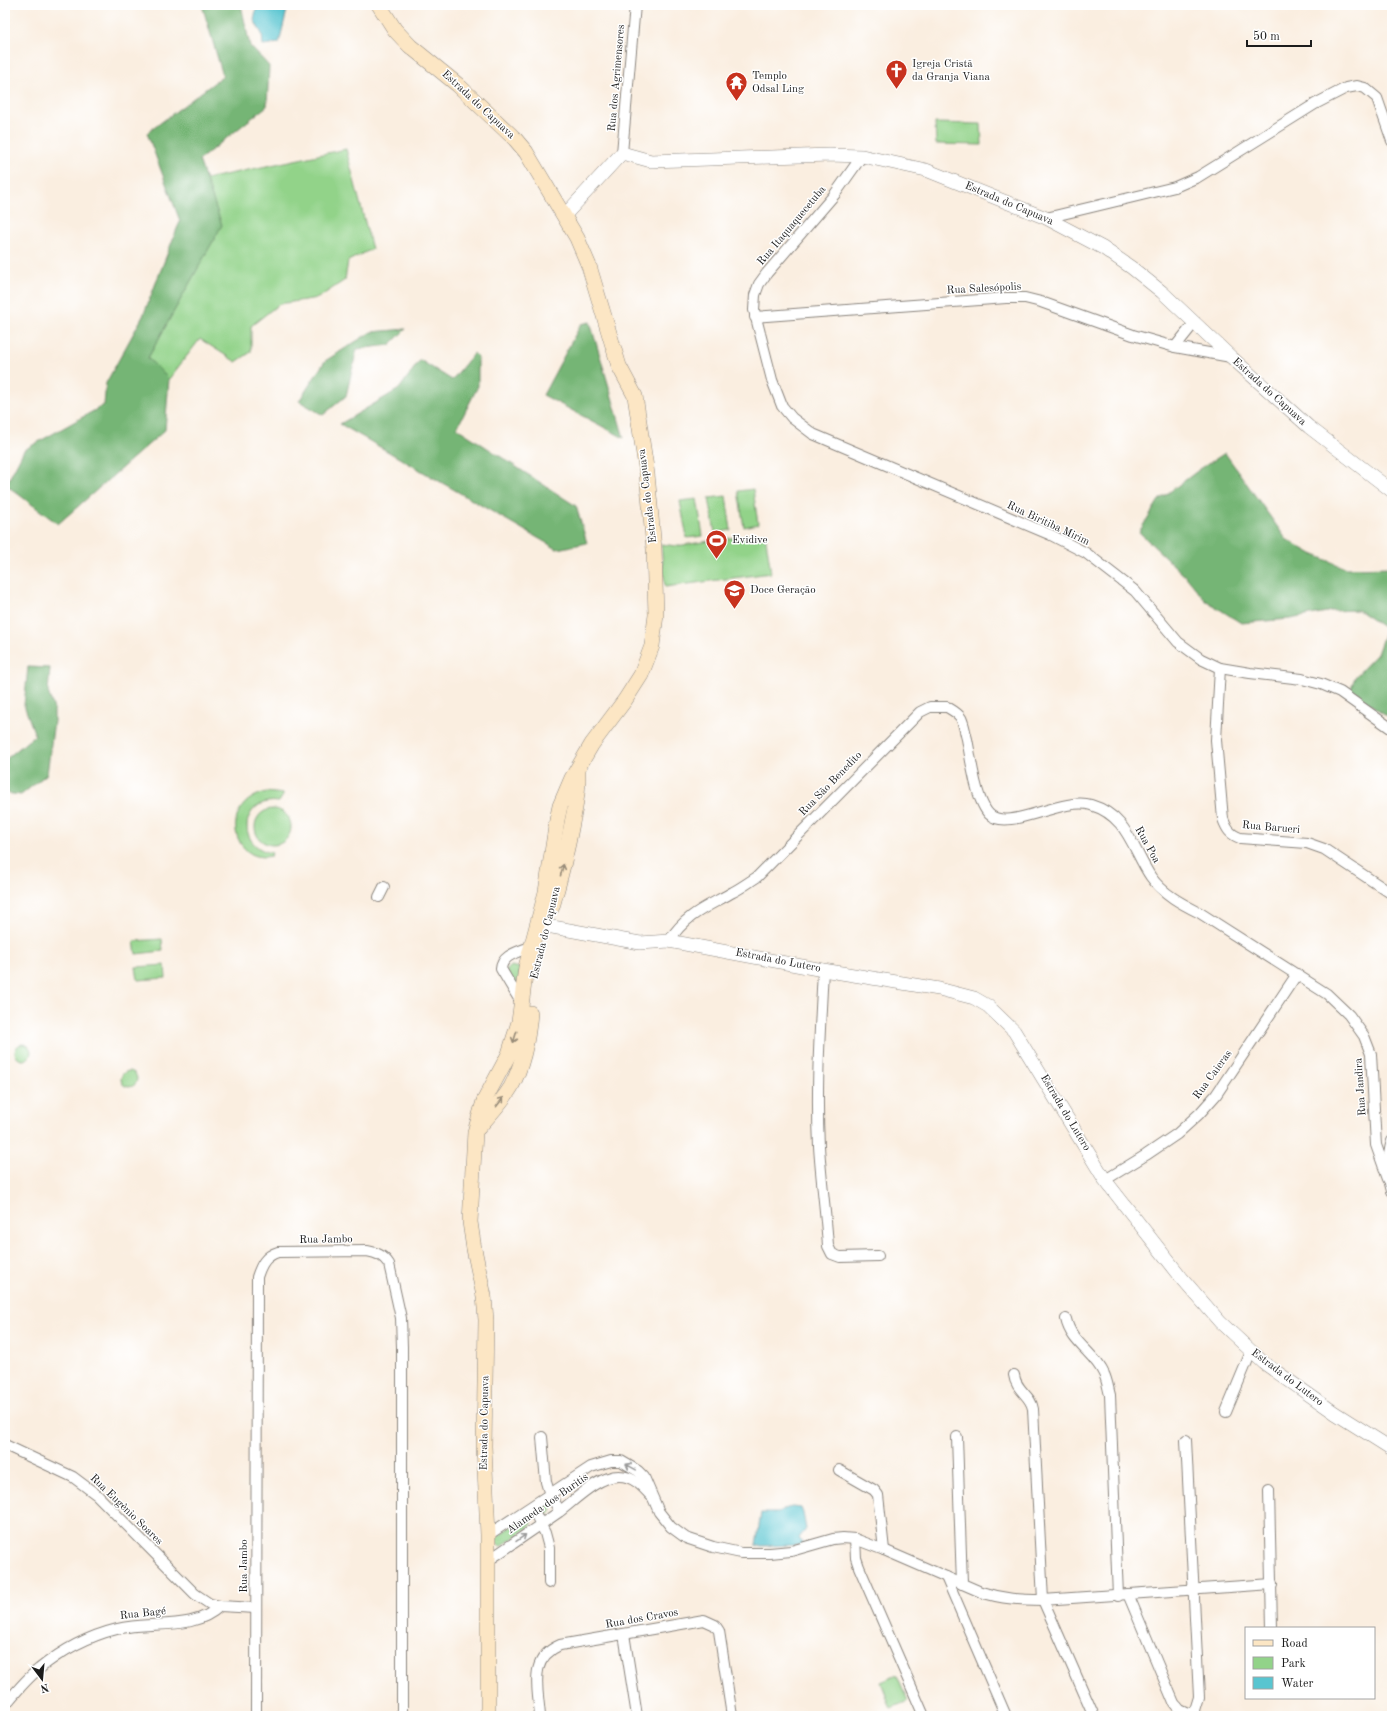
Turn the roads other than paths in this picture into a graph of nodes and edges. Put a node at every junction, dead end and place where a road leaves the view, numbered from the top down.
1 (379, 5) edge
2 (635, 5) edge
3 (1392, 141) edge
4 (622, 153) junction
5 (862, 156) junction
6 (564, 216) junction
7 (1046, 218) junction
8 (755, 317) junction
9 (1194, 322) junction
10 (1175, 347) junction
11 (1231, 357) junction
12 (1392, 491) edge
13 (1220, 668) junction
14 (1392, 729) edge
15 (578, 769) junction
16 (976, 785) joint
17 (558, 814) junction
18 (573, 817) junction
19 (384, 887) dead end
20 (1392, 894) edge
21 (379, 897) dead end
22 (548, 923) junction
23 (670, 941) junction
24 (530, 947) junction
25 (823, 970) junction
26 (1297, 974) junction
27 (522, 1004) junction
28 (502, 1068) junction
29 (516, 1076) junction
30 (475, 1132) junction
31 (1392, 1142) edge
32 (1376, 1145) junction
33 (1388, 1179) junction
34 (1105, 1180) junction
35 (1392, 1191) edge
36 (878, 1256) dead end
37 (1066, 1319) dead end
38 (1251, 1352) junction
39 (1014, 1375) dead end
40 (1226, 1412) dead end
41 (542, 1437) dead end
42 (958, 1437) dead end
43 (1186, 1440) dead end
44 (5, 1445) edge
45 (1392, 1449) edge
46 (839, 1470) dead end
47 (564, 1485) junction
48 (1269, 1490) dead end
49 (550, 1495) junction
50 (652, 1498) junction
51 (573, 1501) junction
52 (532, 1507) junction
53 (560, 1511) junction
54 (541, 1524) junction
55 (488, 1535) junction
56 (855, 1539) junction
57 (884, 1550) junction
58 (488, 1560) junction
59 (946, 1577) junction
60 (549, 1583) dead end
61 (962, 1584) junction
62 (1272, 1584) junction
63 (1194, 1589) junction
64 (1123, 1595) junction
65 (1042, 1600) junction
66 (220, 1606) junction
67 (256, 1608) junction
68 (1272, 1627) edge
69 (624, 1634) junction
70 (5, 1705) edge
71 (256, 1716) edge
72 (402, 1716) edge
73 (488, 1716) edge
74 (540, 1716) edge
75 (637, 1716) edge
76 (732, 1716) edge
77 (924, 1716) edge
78 (1006, 1716) edge
79 (1094, 1716) edge

1 - 6 main road, Estrada do Capuava
2 - 4 street, Rua dos Agrimensores
3 - 7 street
4 - 5 street, Estrada do Capuava
4 - 6 street
5 - 7 street, Estrada do Capuava
5 - 8 street, Rua Itaquaquecetuba
6 - 15 main road, Estrada do Capuava
7 - 9 street, Estrada do Capuava
8 - 10 street, Rua Salesópolis
8 - 13 street, Rua Biritiba Mirim
9 - 10 street
9 - 11 street, Estrada do Capuava
10 - 11 street, Rua Salesópolis
11 - 12 street, Estrada do Capuava
13 - 14 street, Rua Biritiba Mirim
13 - 20 street, Rua Barueri
15 - 17 main road, Estrada do Capuava
15 - 18 main road, Estrada do Capuava
16 - 23 street, Rua São Benedito
16 - 26 street, Rua Poa
17 - 18 main road
17 - 24 main road, Estrada do Capuava
22 -> 18 main road, Estrada do Capuava
19 - 21 street
22 - 23 street, Estrada do Lutero
22 - 29 main road, Estrada do Capuava
23 - 25 street, Estrada do Lutero
24 - 27 main road, Estrada do Capuava
24 - 27 street
25 - 34 street, Estrada do Lutero
25 - 36 street
26 - 32 street, Rua Jandira
26 - 34 street, Rua Caieras
27 -> 28 main road, Estrada do Capuava
28 - 29 main road
28 - 30 main road, Estrada do Capuava
30 -> 29 main road, Estrada do Capuava
30 - 55 main road, Estrada do Capuava
31 - 32 street
31 - 33 street, Rua Jandira
32 - 33 street, Rua Jandira
33 - 35 street, Rua Jandira
34 - 38 street, Estrada do Lutero
37 - 64 street
38 - 40 street
38 - 45 street, Estrada do Lutero
39 - 65 street
41 - 49 street
42 - 61 street
43 - 63 street
44 - 66 street, Rua Eugênio Soares
46 - 57 street
47 - 49 street, Alameda dos Buritis
50 -> 47 street, Alameda dos Buritis
47 - 51 street
48 - 62 street
49 - 52 street, Alameda dos Buritis
49 - 53 street
50 - 51 street, Alameda dos Buritis
50 - 56 street
51 - 53 street, Alameda dos Buritis
52 - 54 street
52 - 55 street, Alameda dos Buritis
53 - 54 street, Alameda dos Buritis
58 -> 54 street, Alameda dos Buritis
54 - 60 street
55 - 58 main road, Estrada do Capuava
56 - 57 street
56 - 77 street
57 - 59 street
58 - 73 main road, Estrada do Capuava
59 - 61 street
59 - 78 street
61 - 65 street
62 - 63 street
62 - 68 street
63 - 64 street
63 - 64 street
64 - 65 street
65 - 79 street
66 - 67 street
66 - 70 street, Rua Bagé
67 - 71 street, Rua Jambo
67 - 72 street, Rua Jambo
69 - 74 street, Rua dos Cravos
69 - 75 street
69 - 76 street, Rua dos Cravos

